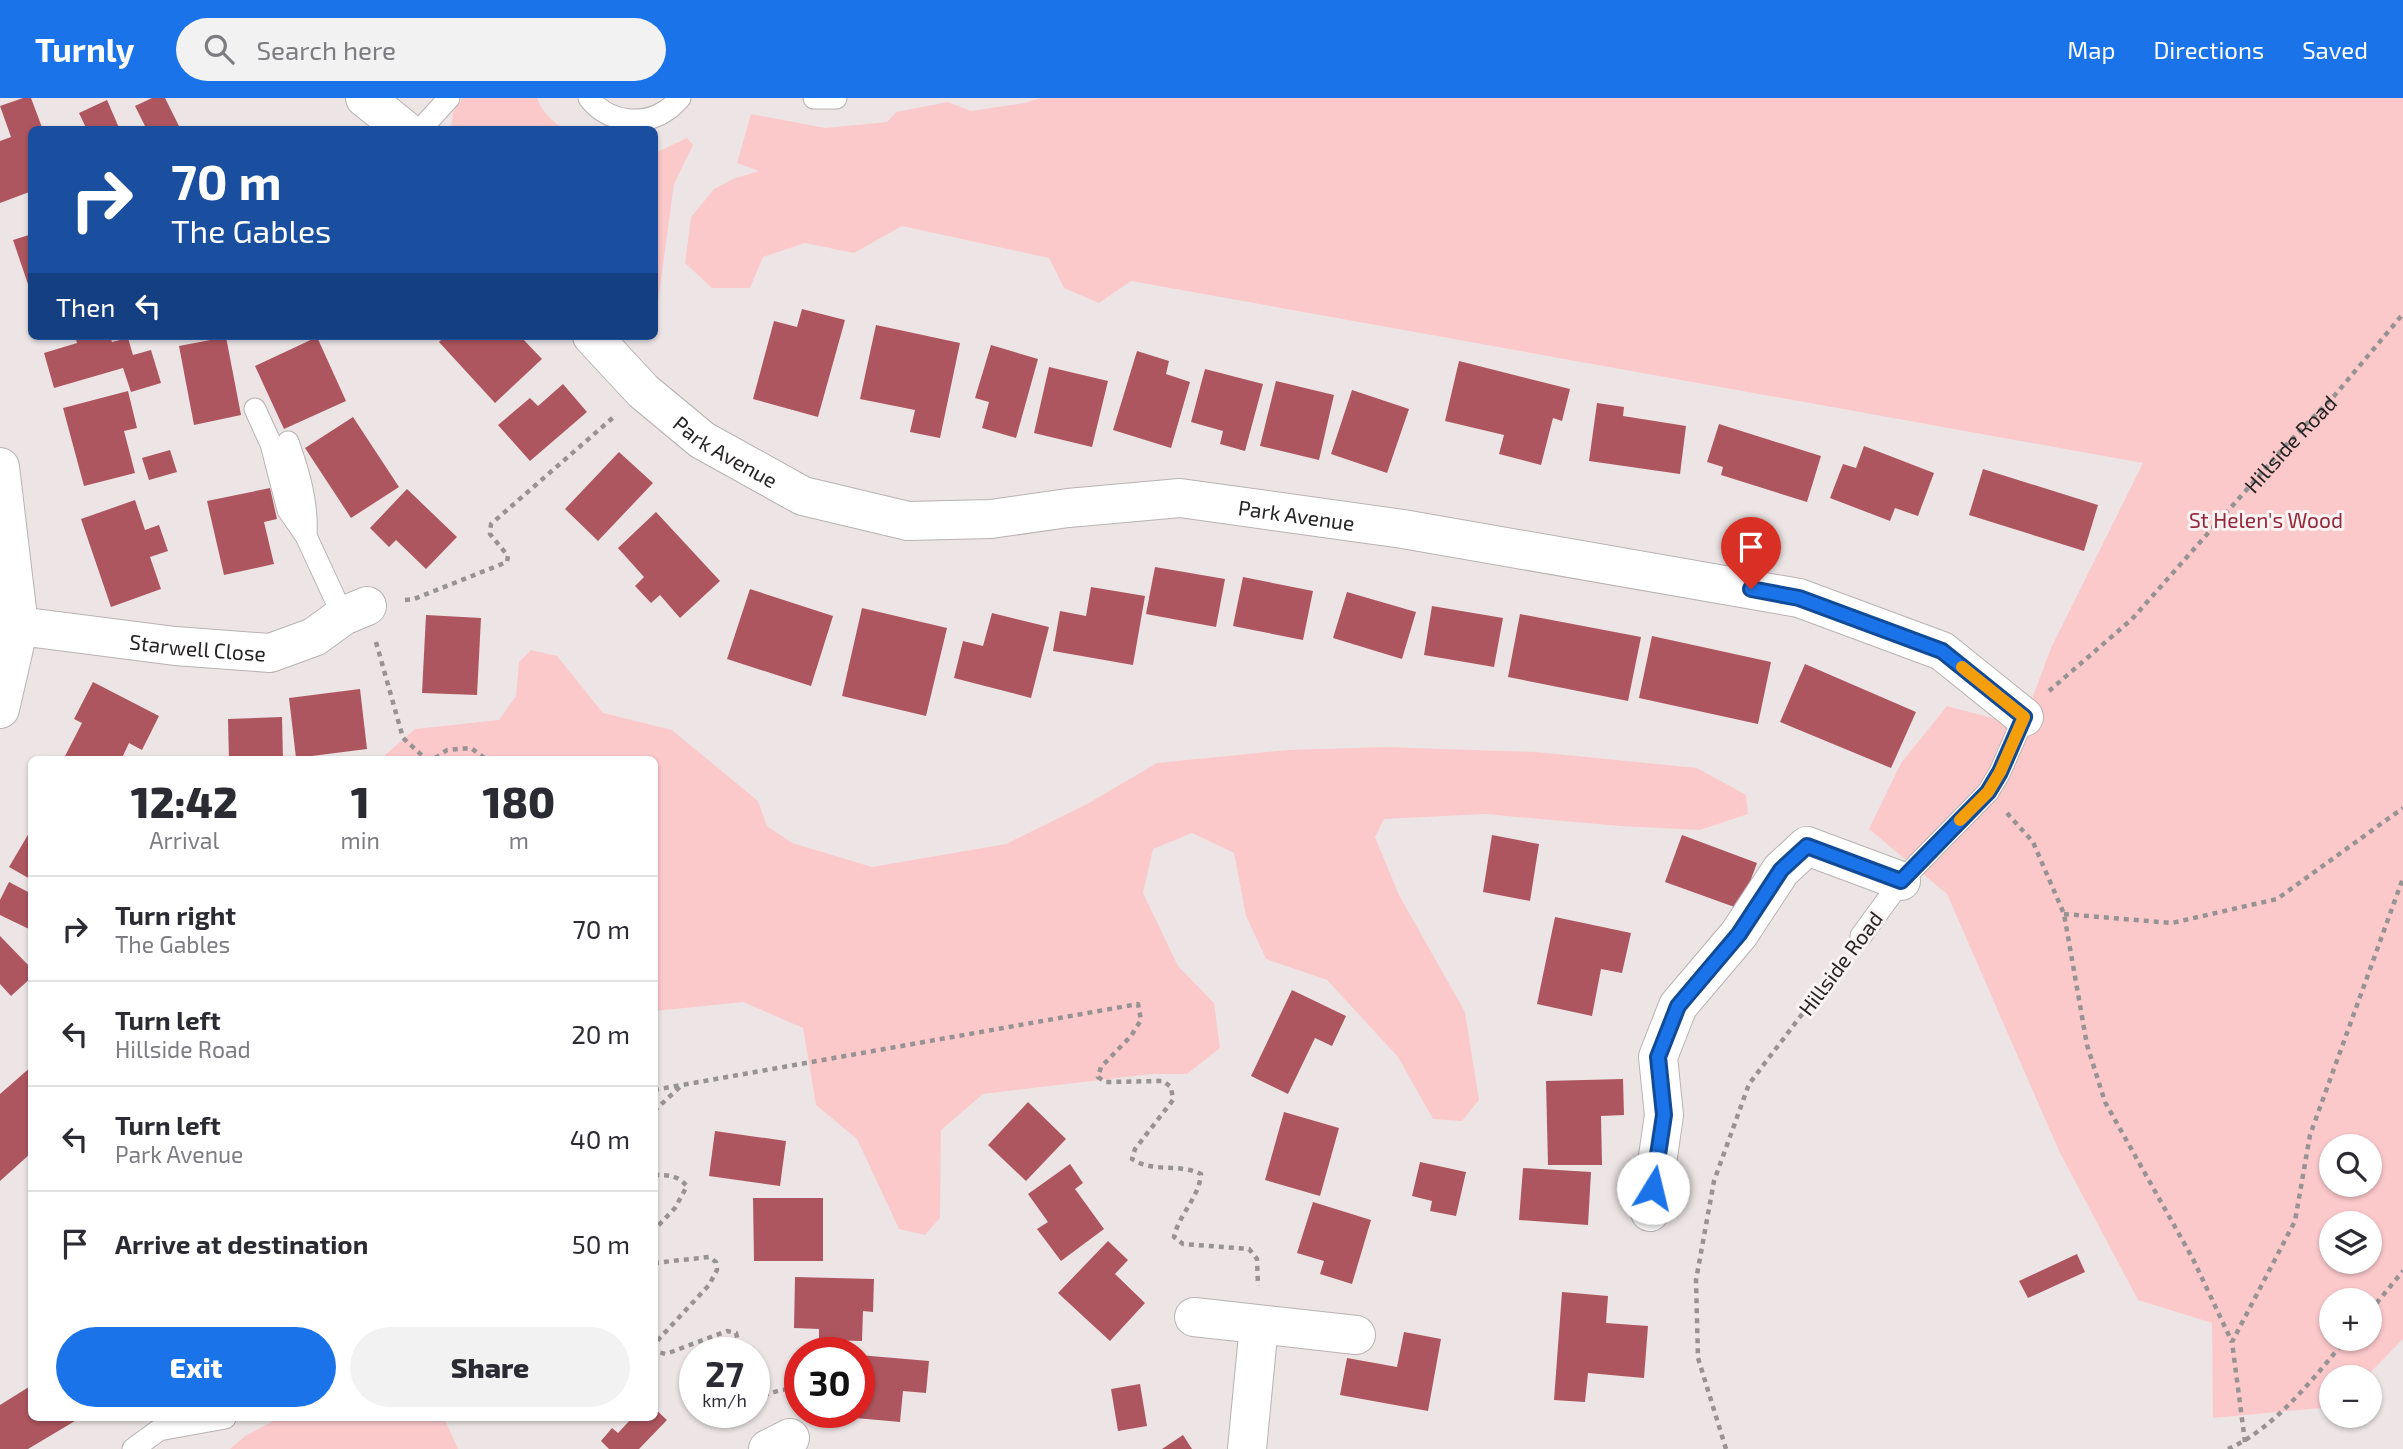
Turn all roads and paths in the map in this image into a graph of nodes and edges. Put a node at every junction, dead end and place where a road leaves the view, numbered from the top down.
1 (365, 98) edge
2 (449, 98) edge
3 (589, 98) edge
4 (680, 98) edge
5 (814, 98) edge
6 (836, 98) edge
7 (400, 126) edge
8 (424, 126) edge
9 (2403, 314) edge
10 (2401, 321) edge
11 (596, 340) edge
12 (643, 391) junction
13 (256, 408) dead end
14 (288, 442) dead end
15 (0, 467) edge
16 (306, 536) junction
17 (355, 611) junction
18 (19, 626) junction
19 (0, 709) edge
20 (2024, 717) junction
21 (423, 756) edge
22 (439, 756) edge
23 (482, 756) edge
24 (1988, 792) junction
25 (2403, 808) edge
26 (2403, 878) edge
27 (1901, 881) junction
28 (2064, 914) junction
29 (1861, 936) joint
30 (682, 1085) junction
31 (658, 1089) edge
32 (658, 1107) edge
33 (658, 1175) edge
34 (1650, 1212) dead end
35 (658, 1226) edge
36 (658, 1263) edge
37 (2403, 1270) edge
38 (2382, 1296) edge
39 (1194, 1317) dead end
40 (1259, 1325) junction
41 (1356, 1335) dead end
42 (711, 1337) edge
43 (737, 1337) edge
44 (658, 1340) edge
45 (2232, 1342) junction
46 (679, 1349) edge
47 (658, 1351) edge
48 (2336, 1351) edge
49 (208, 1421) edge
50 (2245, 1442) junction
51 (133, 1449) edge
52 (1247, 1449) edge
53 (1726, 1449) edge
54 (2228, 1449) edge

1 - 7 street
2 - 8 lane
3 - 4 lane
5 - 6 lane
9 - 10 path, Hillside Road
10 - 20 path, Hillside Road
11 - 12 street, Park Avenue
12 - 17 path
12 - 20 street, Park Avenue
13 - 16 lane
14 - 16 lane
15 - 18 street
16 - 17 lane
17 - 18 street, Starwell Close
17 - 21 path
18 - 19 street
20 - 24 lane, Hillside Road
22 - 23 path
24 - 27 lane, Hillside Road
24 - 28 path
25 - 28 path
26 - 45 path
27 - 29 lane, Hillside Road
27 - 34 street
28 - 45 path
29 - 53 path, Hillside Road
30 - 31 path
30 - 32 path
30 - 40 path
33 - 35 path
36 - 44 path
37 - 38 path
39 - 40 street
40 - 41 street
40 - 52 street
42 - 43 path
45 - 50 path
46 - 47 path
48 - 50 path
49 - 51 lane
50 - 54 path

